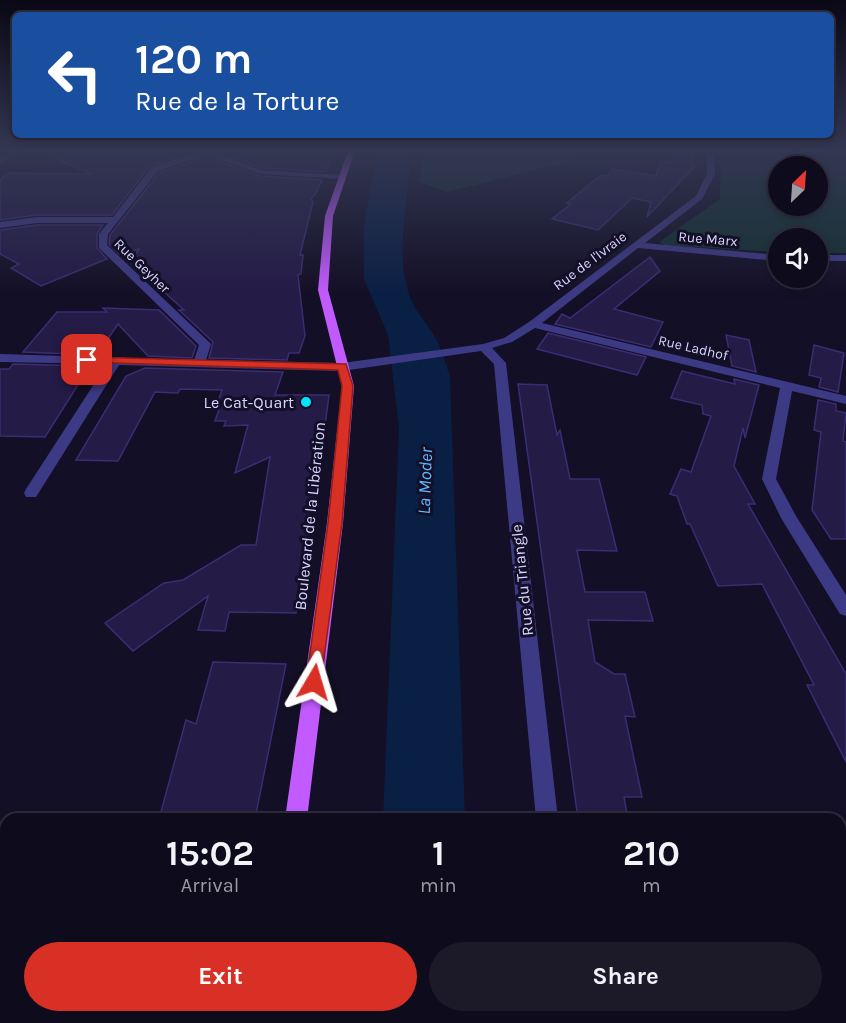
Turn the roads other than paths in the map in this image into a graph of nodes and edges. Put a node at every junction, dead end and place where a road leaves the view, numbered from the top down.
1 (132, 199) edge
2 (335, 199) edge
3 (697, 199) edge
4 (115, 220) junction
5 (0, 225) edge
6 (636, 245) junction
7 (768, 257) edge
8 (828, 258) edge
9 (846, 258) edge
10 (533, 324) junction
11 (484, 347) junction
12 (0, 358) edge
13 (115, 361) junction
14 (199, 363) junction
15 (342, 367) junction
16 (787, 386) junction
17 (846, 400) edge
18 (31, 493) dead end
19 (846, 609) edge
20 (297, 813) edge
21 (546, 813) edge

1 - 4 street, Rue Geyher
2 - 15 main road, Boulevard de la Libération
3 - 6 street, Rue de l'Ivraie
4 - 5 street
4 - 14 street, Rue Geyher
6 - 7 street, Rue Marx
6 - 10 street, Rue de l'Ivraie
8 - 9 street
10 - 11 street, Rue de l'Ivraie
10 - 16 street, Rue Ladhof
11 - 15 street, Rue de l'Ivraie
11 - 21 street, Rue du Triangle
12 - 13 street, Rue de l'Ivraie
13 - 14 street, Rue de l'Ivraie
13 - 18 street
14 - 15 street, Rue de l'Ivraie
15 - 20 main road, Boulevard de la Libération
16 - 17 street, Rue Ladhof
16 - 19 street

